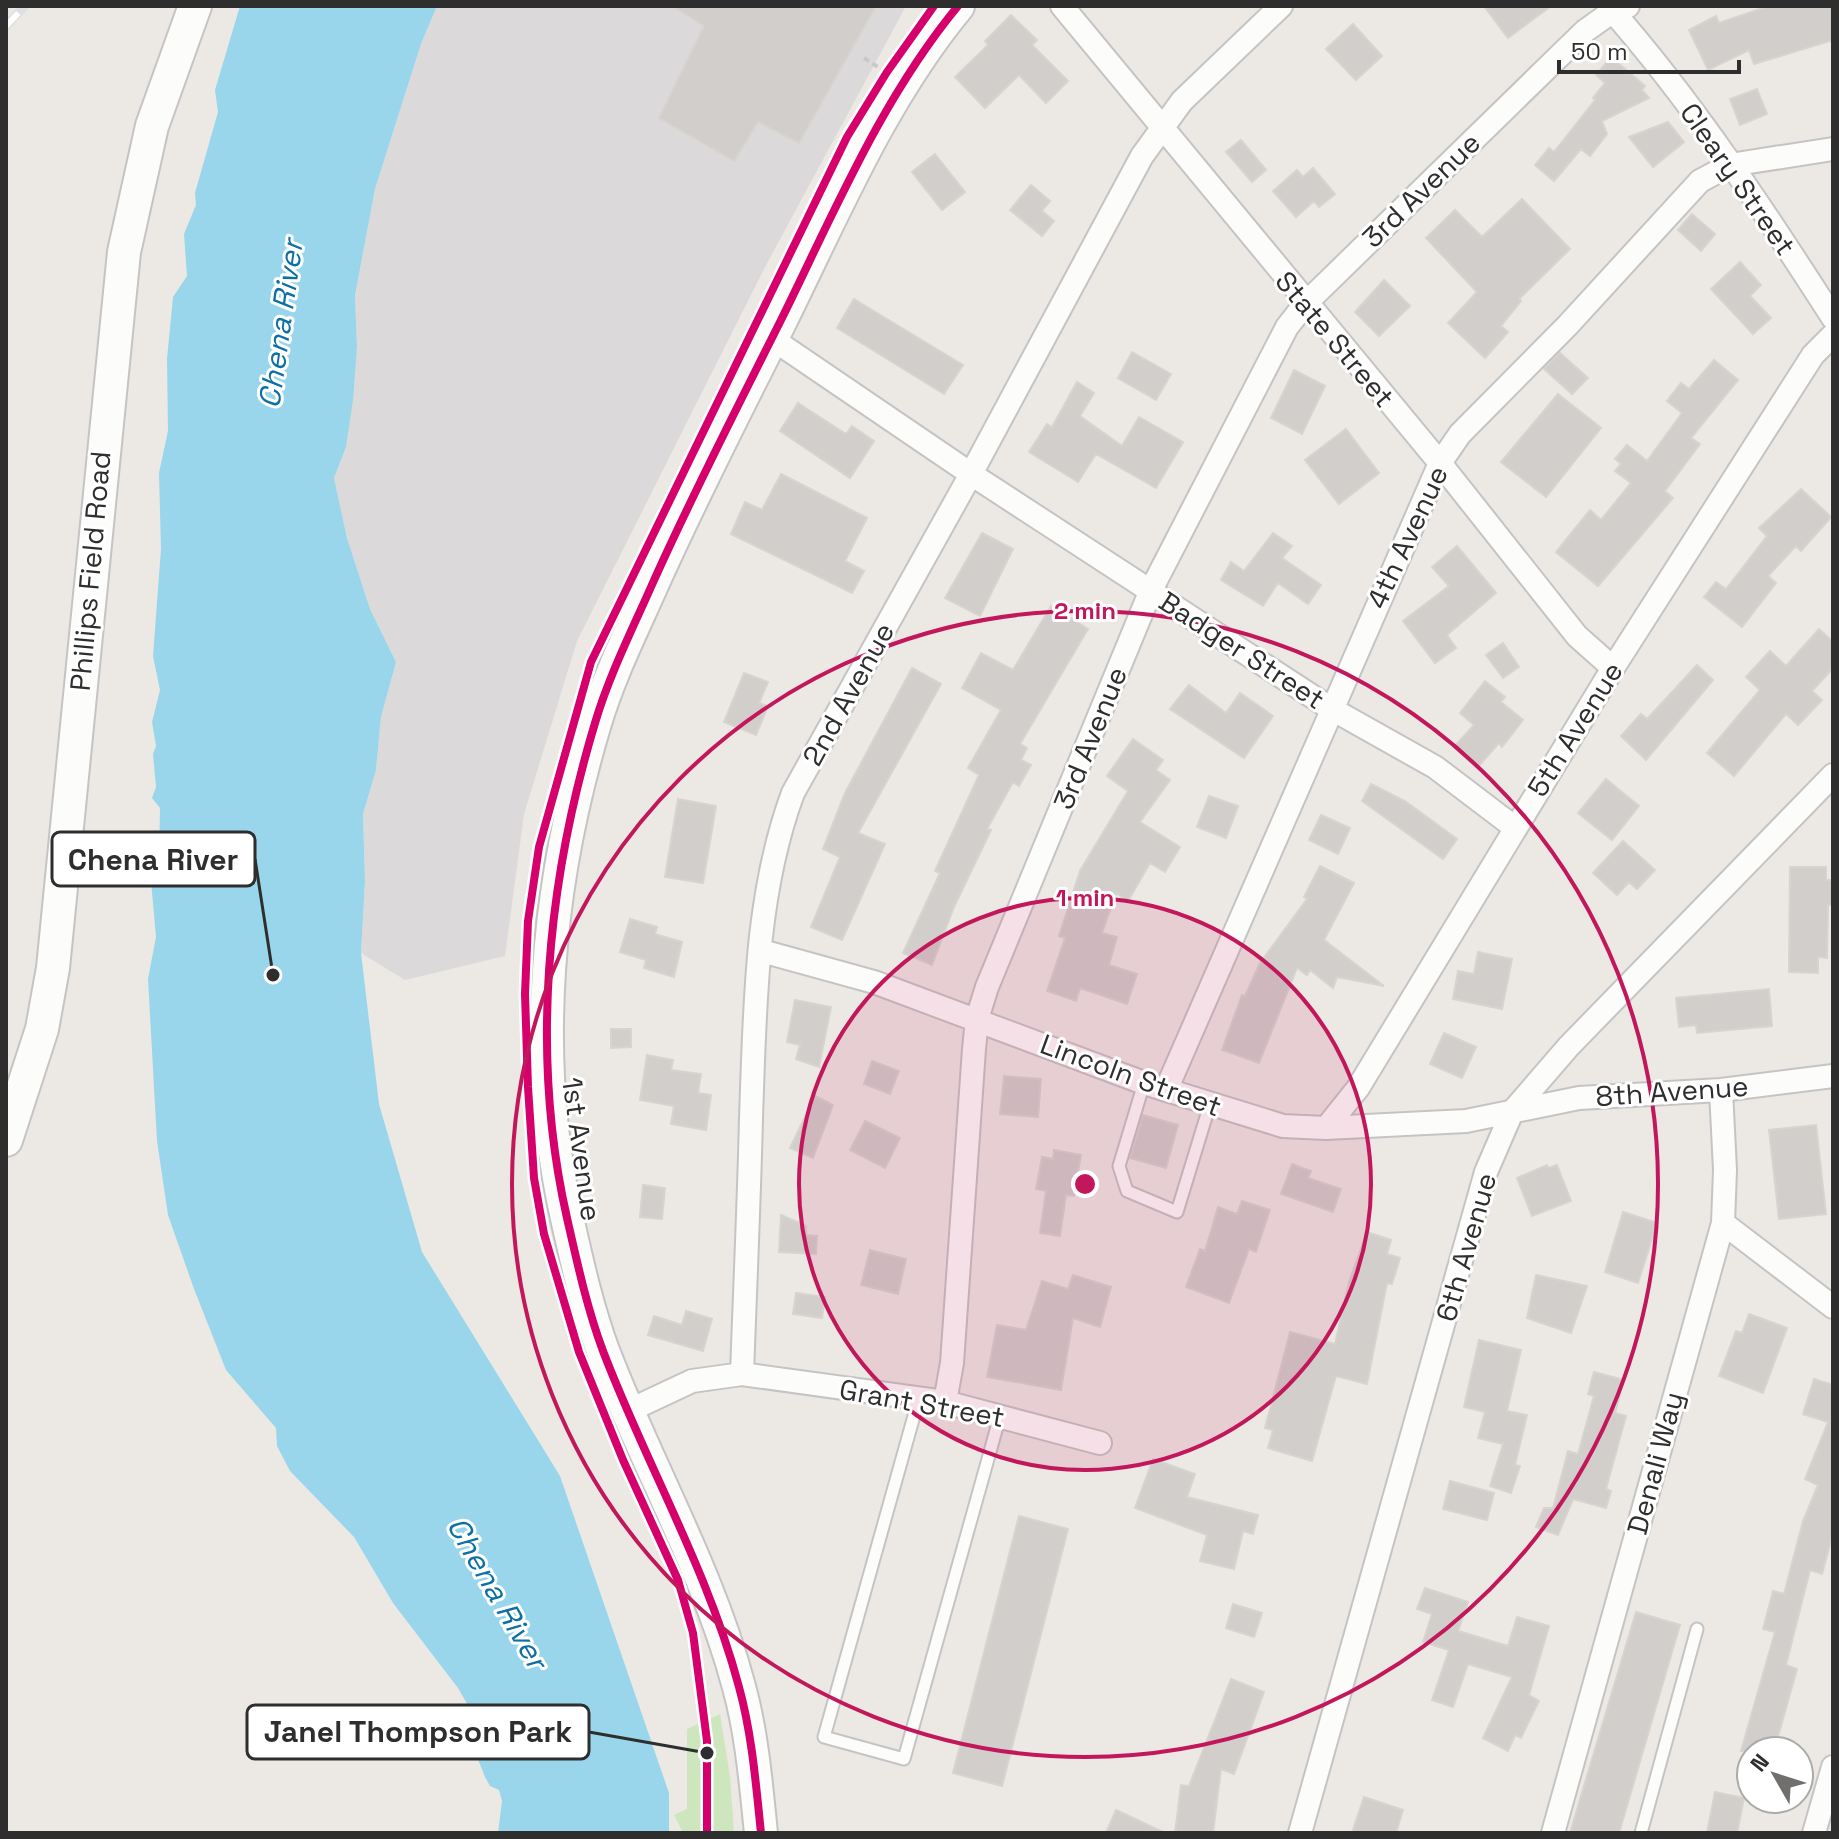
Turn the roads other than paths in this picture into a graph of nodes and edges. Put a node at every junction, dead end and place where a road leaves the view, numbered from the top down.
1 (195, 6) edge
2 (958, 6) edge
3 (1062, 6) edge
4 (1281, 6) edge
5 (1617, 8) edge
6 (1160, 129) junction
7 (1833, 149) edge
8 (1730, 165) junction
9 (1305, 304) junction
10 (1833, 318) edge
11 (1833, 335) edge
12 (771, 338) junction
13 (1440, 463) junction
14 (971, 474) junction
15 (1151, 590) junction
16 (1613, 668) junction
17 (1330, 708) junction
18 (1833, 775) edge
19 (1514, 827) junction
20 (762, 951) junction
21 (977, 1019) junction
22 (1833, 1076) edge
23 (1144, 1083) junction
24 (1166, 1090) junction
25 (1721, 1090) junction
26 (1210, 1104) junction
27 (1512, 1112) junction
28 (1326, 1128) junction
29 (6, 1140) edge
30 (1723, 1223) junction
31 (1833, 1307) edge
32 (742, 1374) junction
33 (919, 1398) junction
34 (945, 1402) junction
35 (628, 1411) junction
36 (1000, 1416) junction
37 (1100, 1443) dead end
38 (1697, 1629) dead end
39 (1833, 1767) edge
40 (761, 1833) edge
41 (1300, 1833) edge
42 (1553, 1833) edge
43 (1641, 1833) edge
44 (1814, 1833) edge

1 - 29 street, Phillips Field Road
2 - 12 street, 1st Avenue
3 - 6 street, State Street
4 - 6 street, 2nd Avenue
5 - 8 street, Cleary Street
5 - 9 street, 3rd Avenue
6 - 9 street, State Street
6 - 14 street, 2nd Avenue
7 - 8 street, 4th Avenue
8 - 10 street, Cleary Street
8 - 13 street, 4th Avenue
9 - 13 street, State Street
9 - 15 street, 3rd Avenue
11 - 16 street, 5th Avenue
12 - 14 street, Badger Street
12 - 35 street, 1st Avenue
13 - 16 street, State Street
13 - 17 street, 4th Avenue
14 - 15 street, Badger Street
14 - 20 street, 2nd Avenue
15 - 17 street, Badger Street
15 - 21 street, 3rd Avenue
16 - 19 street, 5th Avenue
17 - 19 street, Badger Street
17 - 24 street, 4th Avenue
18 - 27 street, 6th Avenue
19 - 28 street, 5th Avenue
20 - 21 street, Lincoln Street
20 - 32 street, 2nd Avenue
21 - 23 street, Lincoln Street
21 - 34 street, 3rd Avenue
22 - 25 street, 8th Avenue
23 - 24 street, Lincoln Street
23 - 26 lane
24 - 26 street, Lincoln Street
25 - 27 street, 8th Avenue
25 - 30 street, Denali Way
26 - 28 street, Lincoln Street
27 - 28 street, Lincoln Street
27 - 41 street, 6th Avenue
30 - 31 street
30 - 42 street, Denali Way
32 - 33 street, Grant Street
32 - 35 street
33 - 34 street, Grant Street
33 - 36 lane
34 - 36 street, Grant Street
35 - 40 street, 1st Avenue
36 - 37 street, Grant Street
38 - 43 lane
39 - 44 street

